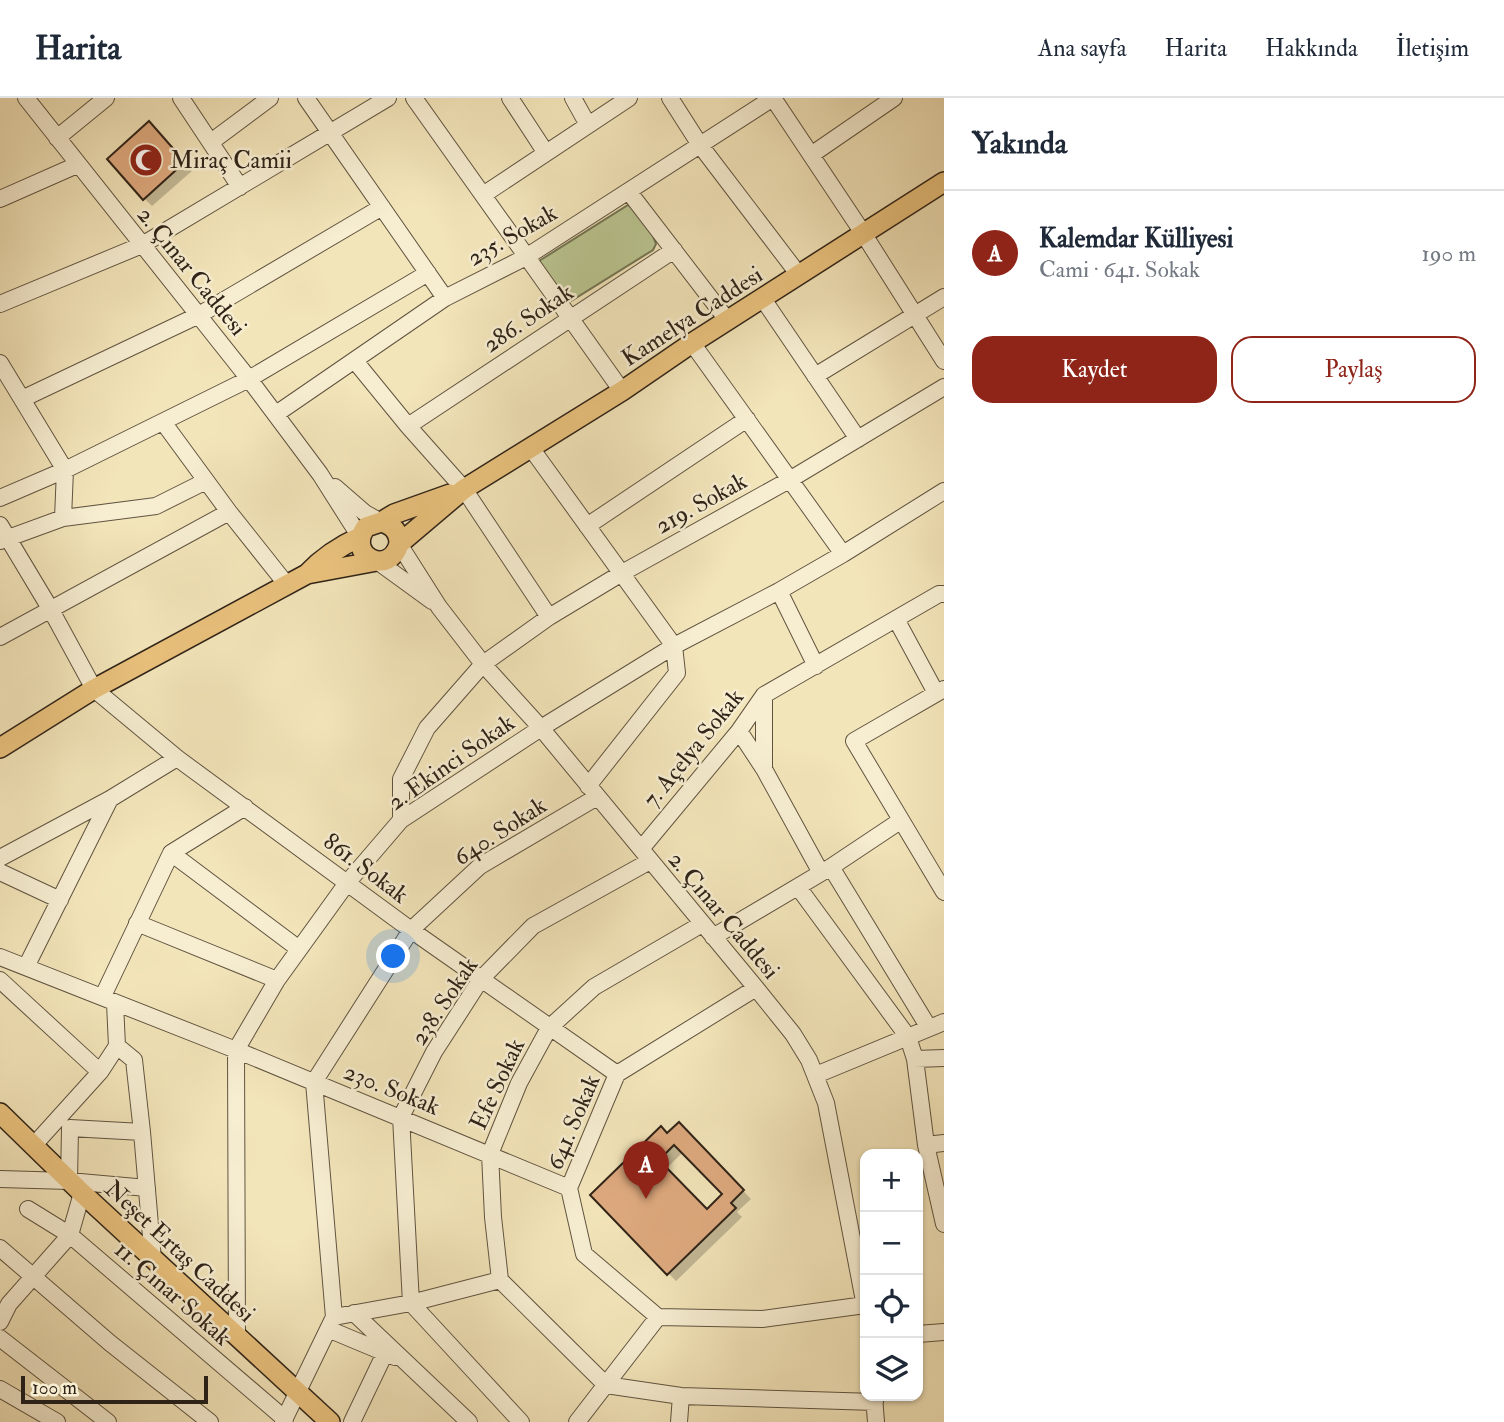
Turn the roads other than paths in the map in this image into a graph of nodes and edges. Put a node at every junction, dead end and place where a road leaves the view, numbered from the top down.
1 (26, 98) edge
2 (106, 98) edge
3 (204, 98) edge
4 (270, 98) edge
5 (306, 98) edge
6 (388, 98) edge
7 (414, 98) edge
8 (510, 98) edge
9 (573, 98) edge
10 (629, 98) edge
11 (670, 98) edge
12 (773, 98) edge
13 (894, 98) edge
14 (185, 103) edge
15 (588, 125) junction
16 (330, 133) junction
17 (57, 138) junction
18 (211, 142) junction
19 (700, 145) junction
20 (546, 153) junction
21 (811, 155) junction
22 (77, 165) junction
23 (944, 182) edge
24 (240, 187) junction
25 (629, 192) junction
26 (483, 195) junction
27 (0, 199) edge
28 (382, 207) junction
29 (863, 233) junction
30 (142, 245) junction
31 (674, 250) junction
32 (526, 257) junction
33 (428, 273) junction
34 (799, 275) junction
35 (944, 297) edge
36 (445, 298) junction
37 (763, 299) junction
38 (0, 304) edge
39 (200, 315) junction
40 (915, 315) junction
41 (569, 317) junction
42 (728, 321) junction
43 (692, 343) junction
44 (355, 361) junction
45 (944, 361) edge
46 (0, 363) edge
47 (815, 376) junction
48 (249, 379) junction
49 (944, 387) edge
50 (622, 391) junction
51 (22, 399) junction
52 (276, 414) junction
53 (747, 419) junction
54 (163, 422) junction
55 (408, 426) junction
56 (859, 439) junction
57 (530, 448) junction
58 (65, 470) junction
59 (320, 474) junction
60 (791, 479) junction
61 (206, 481) junction
62 (464, 489) junction
63 (944, 491) edge
64 (0, 498) edge
65 (229, 512) junction
66 (63, 518) junction
67 (381, 522) junction
68 (587, 526) junction
69 (2, 535) edge
70 (360, 537) junction
71 (399, 544) junction
72 (843, 554) junction
73 (377, 561) junction
74 (622, 573) junction
75 (307, 575) junction
76 (288, 585) junction
77 (779, 591) junction
78 (944, 594) edge
79 (439, 607) junction
80 (51, 610) junction
81 (549, 617) junction
82 (896, 619) junction
83 (0, 637) edge
84 (674, 646) junction
85 (483, 664) junction
86 (816, 666) junction
87 (94, 689) junction
88 (940, 691) edge
89 (764, 695) junction
90 (541, 728) junction
91 (739, 731) junction
92 (0, 748) edge
93 (177, 758) junction
94 (764, 769) junction
95 (593, 791) junction
96 (110, 799) junction
97 (245, 807) junction
98 (401, 820) junction
99 (900, 821) junction
100 (171, 853) junction
101 (645, 855) junction
102 (0, 858) edge
103 (826, 870) junction
104 (0, 872) edge
105 (347, 883) junction
106 (798, 887) junction
107 (944, 892) edge
108 (60, 900) junction
109 (136, 923) junction
110 (702, 923) junction
111 (411, 930) junction
112 (713, 937) junction
113 (299, 949) junction
114 (0, 957) edge
115 (26, 967) junction
116 (481, 979) junction
117 (0, 980) edge
118 (278, 980) junction
119 (756, 988) junction
120 (109, 1000) junction
121 (937, 1025) edge
122 (549, 1028) junction
123 (908, 1037) junction
124 (117, 1046) junction
125 (236, 1050) junction
126 (944, 1058) edge
127 (915, 1059) junction
128 (100, 1072) junction
129 (617, 1074) junction
130 (816, 1075) junction
131 (314, 1082) junction
132 (0, 1112) edge
133 (401, 1117) junction
134 (142, 1132) junction
135 (944, 1143) edge
136 (34, 1145) junction
137 (926, 1145) junction
138 (490, 1154) junction
139 (0, 1179) edge
140 (76, 1187) junction
141 (147, 1188) junction
142 (569, 1188) junction
143 (28, 1209) dead end
144 (944, 1224) edge
145 (70, 1235) junction
146 (0, 1248) edge
147 (153, 1259) junction
148 (35, 1278) junction
149 (500, 1280) junction
150 (860, 1280) edge
151 (411, 1303) junction
152 (860, 1307) edge
153 (354, 1313) junction
154 (658, 1317) junction
155 (0, 1322) edge
156 (331, 1323) junction
157 (944, 1332) edge
158 (923, 1334) edge
159 (237, 1337) junction
160 (0, 1338) edge
161 (385, 1353) junction
162 (404, 1360) junction
163 (606, 1385) junction
164 (0, 1389) edge
165 (298, 1393) junction
166 (681, 1396) junction
167 (860, 1399) edge
168 (875, 1401) edge
169 (48, 1420) edge
170 (284, 1420) edge
171 (108, 1422) edge
172 (211, 1422) edge
173 (331, 1422) edge
174 (352, 1422) edge
175 (469, 1422) edge
176 (521, 1422) edge
177 (577, 1422) edge
178 (679, 1422) edge
179 (876, 1422) edge

1 - 17 street, 2. Çınar Caddesi
2 - 17 street
3 - 14 street
4 - 18 street
5 - 16 street
6 - 16 street
7 - 26 street
8 - 20 street
9 - 15 street
10 - 15 street
11 - 19 street
12 - 19 street, 235. Sokak
12 - 21 street
13 - 21 street
14 - 18 street
15 - 20 street
16 - 24 street
16 - 28 street
17 - 22 street, 2. Çınar Caddesi
18 - 24 street
19 - 25 street, 235. Sokak
19 - 34 street
20 - 26 street
21 - 29 street
22 - 27 street
22 - 30 street, 2. Çınar Caddesi
23 - 29 main road, Kamelya Caddesi
24 - 30 street
25 - 31 street
25 - 32 street, 235. Sokak
26 - 32 street
28 - 33 street
28 - 39 street
29 - 34 main road, Kamelya Caddesi
29 - 40 street
30 - 38 street
30 - 39 street, 2. Çınar Caddesi
31 - 41 street, 286. Sokak
31 - 42 street
32 - 36 street, 235. Sokak
32 - 41 street
33 - 36 street
33 - 48 street
34 - 37 main road, Kamelya Caddesi
35 - 40 street
36 - 44 street, 235. Sokak
37 - 42 main road, Kamelya Caddesi
37 - 47 street
39 - 48 street, 2. Çınar Caddesi
39 - 51 street
40 - 45 street
40 - 47 street
41 - 50 street
41 - 55 street, 286. Sokak
42 - 43 main road, Kamelya Caddesi
43 - 50 main road, Kamelya Caddesi
43 - 53 street
44 - 52 street, 235. Sokak
44 - 55 street
46 - 51 street
47 - 56 street
48 - 52 street, 2. Çınar Caddesi
48 - 54 street
49 - 56 street, 219. Sokak
50 - 57 main road, Kamelya Caddesi
51 - 58 street
52 - 59 street, 2. Çınar Caddesi
53 - 60 street
53 - 68 street
54 - 58 street
54 - 61 street
55 - 62 street
56 - 60 street, 219. Sokak
57 - 62 main road, Kamelya Caddesi
57 - 68 street
58 - 64 street
58 - 66 street
59 - 67 street
59 - 70 street
60 - 72 street
60 - 74 street, 219. Sokak
61 - 65 street
61 - 66 street
62 - 67 main road
62 - 71 main road
62 - 81 street
63 - 72 street, 2. Ekinci Sokak
65 - 76 street
65 - 80 street
66 - 69 street
67 - 70 main road
67 - 71 main road
68 - 74 street
69 - 80 street
70 - 73 main road
70 - 75 main road
71 - 73 main road
71 - 79 street
72 - 77 street, 2. Ekinci Sokak
73 - 75 main road
73 - 79 street
74 - 81 street, 219. Sokak
74 - 84 street
75 - 76 main road
76 - 87 main road
77 - 84 street, 2. Ekinci Sokak
77 - 86 street
78 - 82 street, 7. Açelya Sokak
79 - 85 street, 2. Çınar Caddesi
80 - 83 street
80 - 87 street
81 - 85 street, 219. Sokak
82 - 86 street, 7. Açelya Sokak
82 - 88 street
84 - 90 street, 2. Ekinci Sokak
84 - 95 street
85 - 90 street, 2. Çınar Caddesi
85 - 98 street, 219. Sokak
86 - 89 street, 7. Açelya Sokak
87 - 92 main road
87 - 93 street, 861. Sokak
88 - 99 street
89 - 91 street, 7. Açelya Sokak
89 - 94 street
90 - 95 street, 2. Çınar Caddesi
90 - 98 street, 2. Ekinci Sokak
91 - 94 street
91 - 101 street, 7. Açelya Sokak
93 - 96 street
93 - 97 street, 861. Sokak
94 - 103 street
95 - 101 street, 2. Çınar Caddesi
95 - 111 street, 640. Sokak
96 - 102 street
96 - 108 street
97 - 100 street
97 - 105 street, 861. Sokak
98 - 105 street, 2. Ekinci Sokak
99 - 103 street
99 - 107 street
100 - 109 street
100 - 113 street
101 - 110 street, 2. Çınar Caddesi
101 - 116 street, 238. Sokak
103 - 106 street
103 - 121 street
104 - 108 street
105 - 111 street, 861. Sokak
105 - 113 street, 2. Ekinci Sokak
106 - 112 street
106 - 123 street
108 - 115 street
109 - 118 street
109 - 120 street
110 - 112 street, 2. Çınar Caddesi
110 - 122 street, Efe Sokak
111 - 116 street, 861. Sokak
111 - 131 street, 640. Sokak
112 - 119 street, 2. Çınar Caddesi
113 - 118 street, 2. Ekinci Sokak
114 - 115 street, 230. Sokak
115 - 120 street, 230. Sokak
116 - 122 street, 861. Sokak
116 - 133 street, 238. Sokak
117 - 128 street
118 - 125 street, 2. Ekinci Sokak
119 - 129 street, 641. Sokak
119 - 130 street, 2. Çınar Caddesi
120 - 124 street
120 - 125 street, 230. Sokak
121 - 123 street
122 - 129 street, 861. Sokak
122 - 138 street, Efe Sokak
123 - 127 street
123 - 130 street
124 - 128 street
124 - 134 street
125 - 131 street, 230. Sokak
125 - 159 street
126 - 127 street
127 - 137 street
128 - 136 street
129 - 142 street, 641. Sokak
130 - 150 street, 2. Çınar Caddesi
131 - 133 street, 230. Sokak
131 - 156 street
132 - 136 main road, Neşet Ertaş Caddesi
133 - 138 street, 230. Sokak
133 - 151 street
134 - 140 street
134 - 141 street
135 - 137 street
136 - 140 main road, Neşet Ertaş Caddesi
137 - 144 street
138 - 142 street, 230. Sokak
138 - 149 street, Efe Sokak
139 - 140 street
140 - 141 street
140 - 145 street
140 - 147 main road, Neşet Ertaş Caddesi
141 - 147 street
142 - 154 street, 641. Sokak
143 - 145 street, 11. Çınar Sokak
145 - 148 street
145 - 170 street, 11. Çınar Sokak
146 - 148 street
147 - 159 main road, Neşet Ertaş Caddesi
148 - 155 street
148 - 172 street
149 - 151 street
149 - 163 street
151 - 153 street
151 - 176 street
152 - 154 street
153 - 156 street
153 - 162 street
154 - 163 street
156 - 161 street
156 - 165 street
157 - 158 street
159 - 165 main road, Neşet Ertaş Caddesi
160 - 171 street
161 - 162 street
161 - 174 street
162 - 175 street
163 - 166 street
163 - 177 street
164 - 169 street
165 - 170 street
165 - 173 main road, Neşet Ertaş Caddesi
166 - 167 street
166 - 178 street
168 - 179 street

